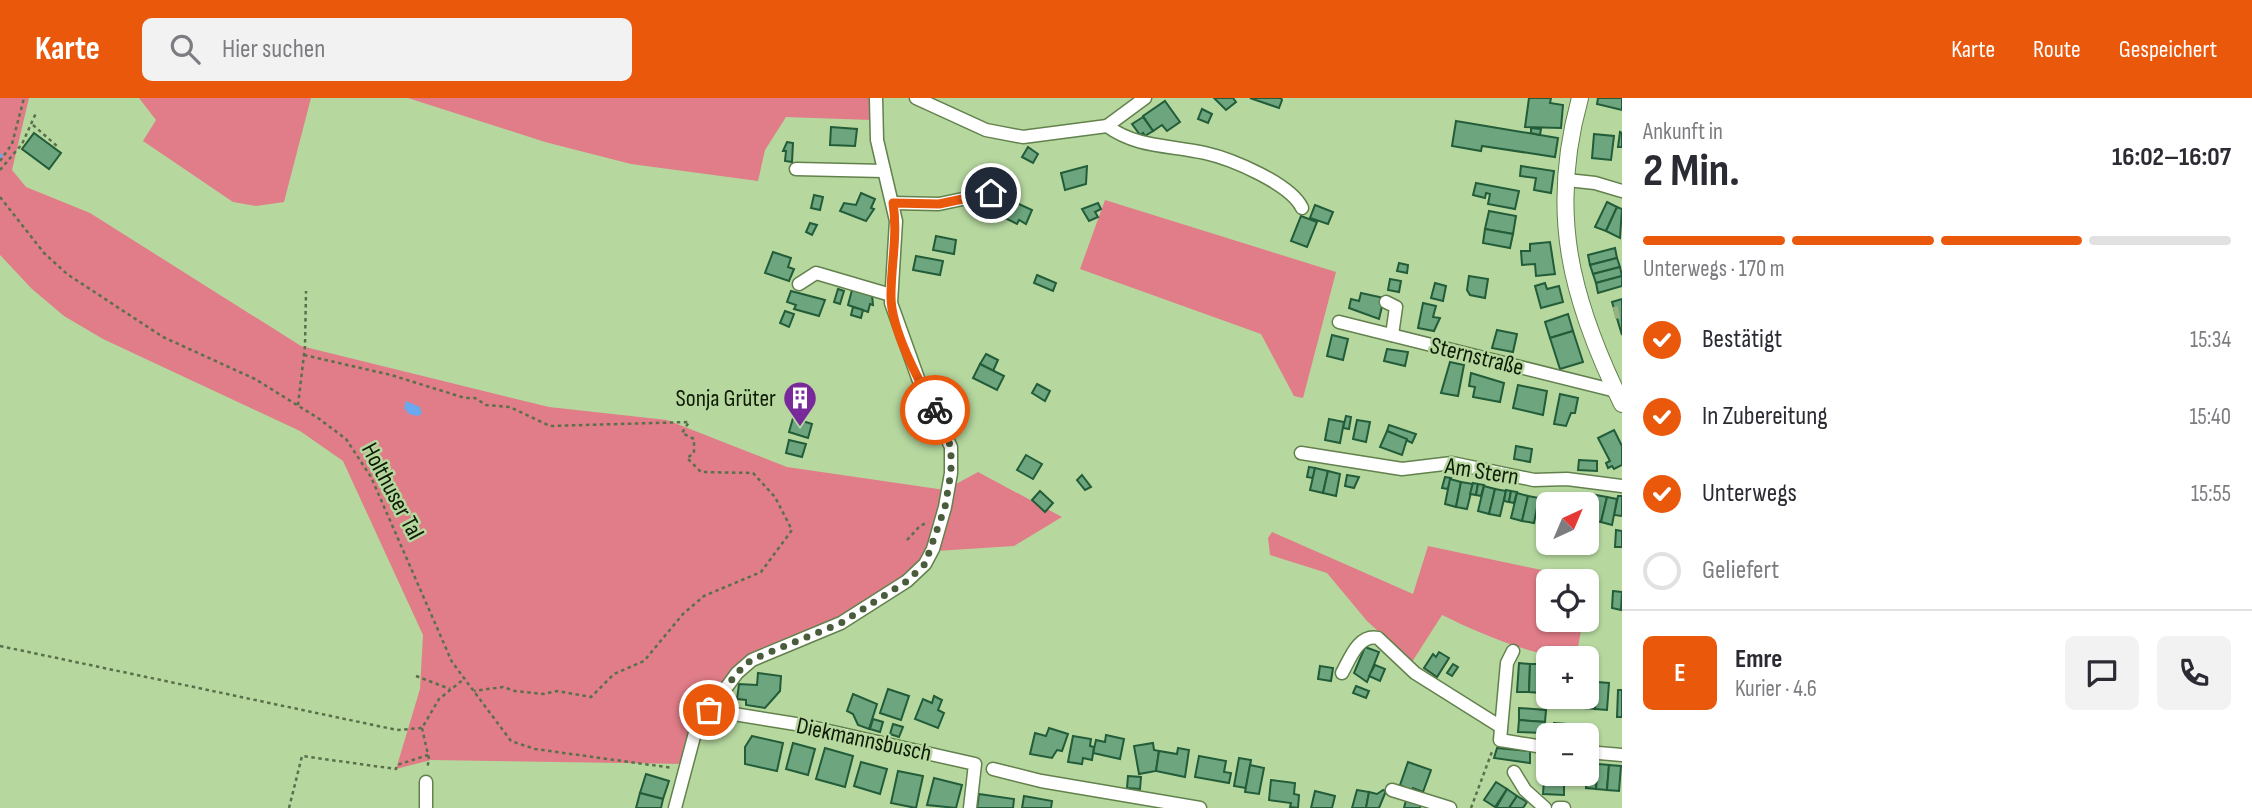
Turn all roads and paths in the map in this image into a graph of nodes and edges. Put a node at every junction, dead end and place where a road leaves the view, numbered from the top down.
1 (24, 98) edge
2 (876, 98) edge
3 (916, 98) edge
4 (1144, 98) edge
5 (1580, 98) edge
6 (36, 113) dead end
7 (33, 125) junction
8 (1107, 126) junction
9 (58, 147) dead end
10 (0, 160) edge
11 (796, 169) dead end
12 (0, 170) edge
13 (884, 171) junction
14 (1567, 180) junction
15 (1622, 191) edge
16 (991, 193) dead end
17 (0, 197) edge
18 (893, 203) junction
19 (1302, 208) dead end
20 (799, 284) dead end
21 (306, 291) dead end
22 (891, 295) junction
23 (1386, 302) dead end
24 (1339, 322) dead end
25 (1392, 335) junction
26 (304, 355) junction
27 (1617, 387) edge
28 (298, 405) junction
29 (1301, 453) dead end
30 (1622, 486) edge
31 (941, 522) junction
32 (907, 540) dead end
33 (0, 646) edge
34 (1513, 651) dead end
35 (1342, 673) dead end
36 (416, 676) dead end
37 (464, 678) junction
38 (450, 689) junction
39 (474, 691) junction
40 (709, 710) junction
41 (422, 728) junction
42 (1501, 734) junction
43 (1536, 744) edge
44 (1599, 753) edge
45 (428, 755) junction
46 (1622, 755) edge
47 (993, 769) dead end
48 (685, 770) junction
49 (1514, 772) dead end
50 (426, 782) joint
51 (1392, 790) dead end
52 (1194, 807) edge
53 (289, 808) edge
54 (426, 808) edge
55 (675, 808) edge
56 (970, 808) edge
57 (1450, 808) edge
58 (1471, 808) edge
59 (1545, 808) edge
60 (1558, 808) edge
61 (1564, 808) edge

1 - 10 path
2 - 13 street
3 - 8 street
4 - 8 street
5 - 14 main road
6 - 7 path
7 - 9 path
7 - 12 path
8 - 19 street
11 - 13 street
13 - 18 street
14 - 15 street
14 - 27 main road
16 - 18 street
17 - 28 path, Holthuser Tal
18 - 22 street
20 - 22 street
21 - 26 path
22 - 31 street
23 - 25 street
24 - 25 street, Sternstraße
25 - 27 street, Sternstraße
26 - 28 path
26 - 39 path
28 - 37 path, Holthuser Tal
29 - 30 street, Am Stern
31 - 32 path
31 - 40 street
33 - 41 path
34 - 42 street
35 - 42 street
36 - 38 path
37 - 38 path
37 - 39 path, Holthuser Tal
38 - 41 path
39 - 48 path, Holthuser Tal
40 - 48 street
40 - 56 street, Diekmannsbusch
41 - 45 path
42 - 43 street
42 - 58 path
44 - 46 street
45 - 50 path
45 - 53 path
47 - 52 street
48 - 55 street
49 - 59 street
50 - 54 street
51 - 57 street
60 - 61 street

